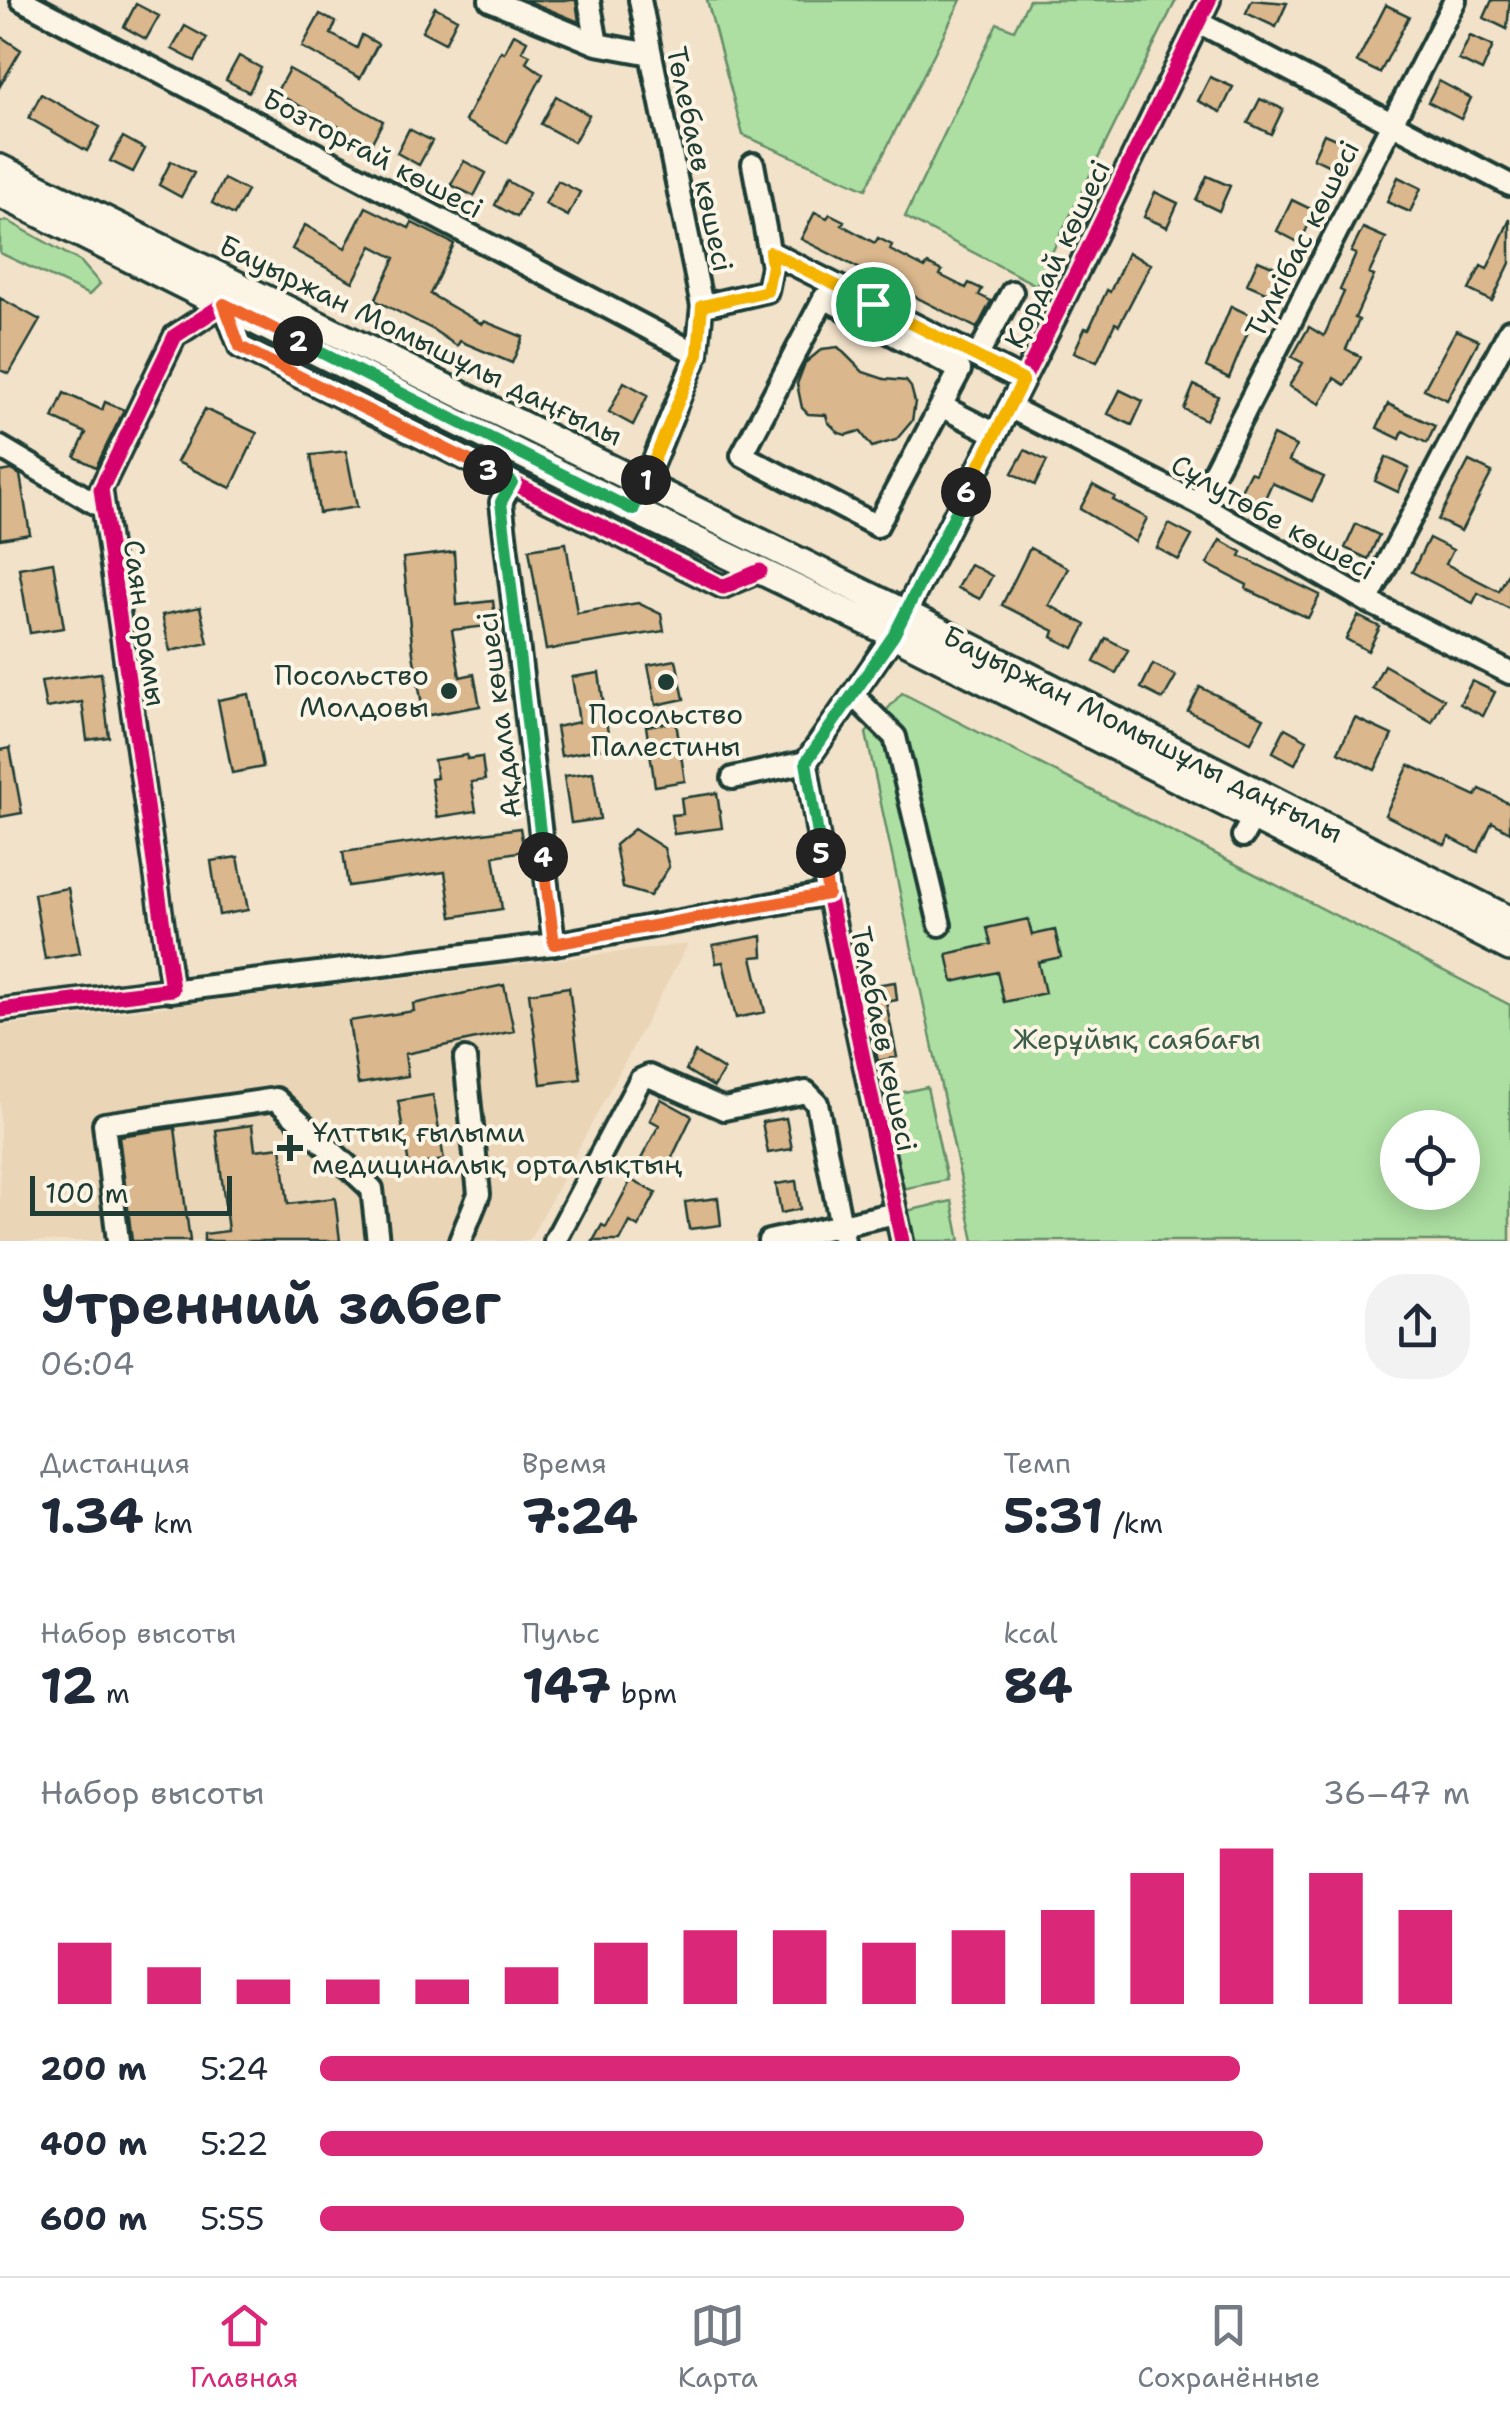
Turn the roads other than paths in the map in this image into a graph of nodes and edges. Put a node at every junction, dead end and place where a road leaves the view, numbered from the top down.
1 (22, 0) edge
2 (490, 0) edge
3 (589, 0) edge
4 (640, 0) edge
5 (1208, 0) edge
6 (1456, 0) edge
7 (1198, 22) junction
8 (597, 44) junction
9 (651, 54) junction
10 (1392, 122) junction
11 (753, 164) dead end
12 (0, 168) edge
13 (1510, 186) edge
14 (0, 194) edge
15 (770, 252) junction
16 (1012, 292) dead end
17 (224, 304) junction
18 (702, 306) junction
19 (1510, 330) edge
20 (698, 354) junction
21 (977, 357) junction
22 (1023, 380) junction
23 (941, 406) junction
24 (1010, 407) junction
25 (996, 434) junction
26 (0, 447) edge
27 (512, 482) junction
28 (644, 484) junction
29 (1198, 503) junction
30 (104, 508) junction
31 (633, 510) junction
32 (760, 571) junction
33 (1367, 602) junction
34 (900, 624) junction
35 (1510, 673) edge
36 (853, 695) junction
37 (806, 762) junction
38 (733, 778) dead end
39 (828, 894) junction
40 (1510, 920) edge
41 (940, 925) dead end
42 (554, 944) junction
43 (1510, 948) edge
44 (172, 990) junction
45 (0, 1010) edge
46 (465, 1059) dead end
47 (896, 1214) junction
48 (842, 1234) edge
49 (118, 1241) edge
50 (378, 1241) edge
51 (460, 1241) edge
52 (555, 1241) edge
53 (769, 1241) edge
54 (902, 1241) edge

1 - 20 street, Бозторғай көшесі
2 - 8 street
3 - 8 street
4 - 9 street, Төлебаев көшесі
5 - 7 street, Қордай көшесі
6 - 10 street, Түлкібас көшесі
7 - 10 street
7 - 22 street, Қордай көшесі
8 - 9 street
9 - 18 street, Төлебаев көшесі
10 - 13 street
10 - 29 street, Түлкібас көшесі
11 - 15 street
12 - 28 main road, Бауыржан Момышұлы даңғылы
14 - 17 main road, Бауыржан Момышұлы даңғылы
15 - 18 street
15 - 21 street
16 - 21 street
17 - 27 street
17 - 30 street, Саян орамы
17 - 31 main road, Бауыржан Момышұлы даңғылы
18 - 20 street, Төлебаев көшесі
19 - 33 street
20 - 28 street
21 - 22 street
22 - 24 street, Қордай көшесі
23 - 23 street
23 - 25 street
24 - 25 street, Қордай көшесі
24 - 29 street, Сұлутөбе көшесі
25 - 34 street, Қордай көшесі
26 - 30 street
27 - 32 street
27 - 42 street, Ақдала көшесі
28 - 31 street
28 - 34 main road, Бауыржан Момышұлы даңғылы
29 - 33 street, Сұлутөбе көшесі
30 - 44 street, Саян орамы
31 - 32 main road, Бауыржан Момышұлы даңғылы
32 - 34 main road, Бауыржан Момышұлы даңғылы
33 - 35 street, Сұлутөбе көшесі
34 - 36 street
34 - 40 main road, Бауыржан Момышұлы даңғылы
34 - 43 main road, Бауыржан Момышұлы даңғылы
36 - 37 street
36 - 41 street
37 - 38 street
37 - 39 street, Төлебаев көшесі
39 - 42 street
39 - 47 street, Төлебаев көшесі
42 - 44 street
44 - 45 street
46 - 51 street
47 - 48 street
47 - 54 street, Төлебаев көшесі
48 - 52 street
48 - 53 street
49 - 50 street

